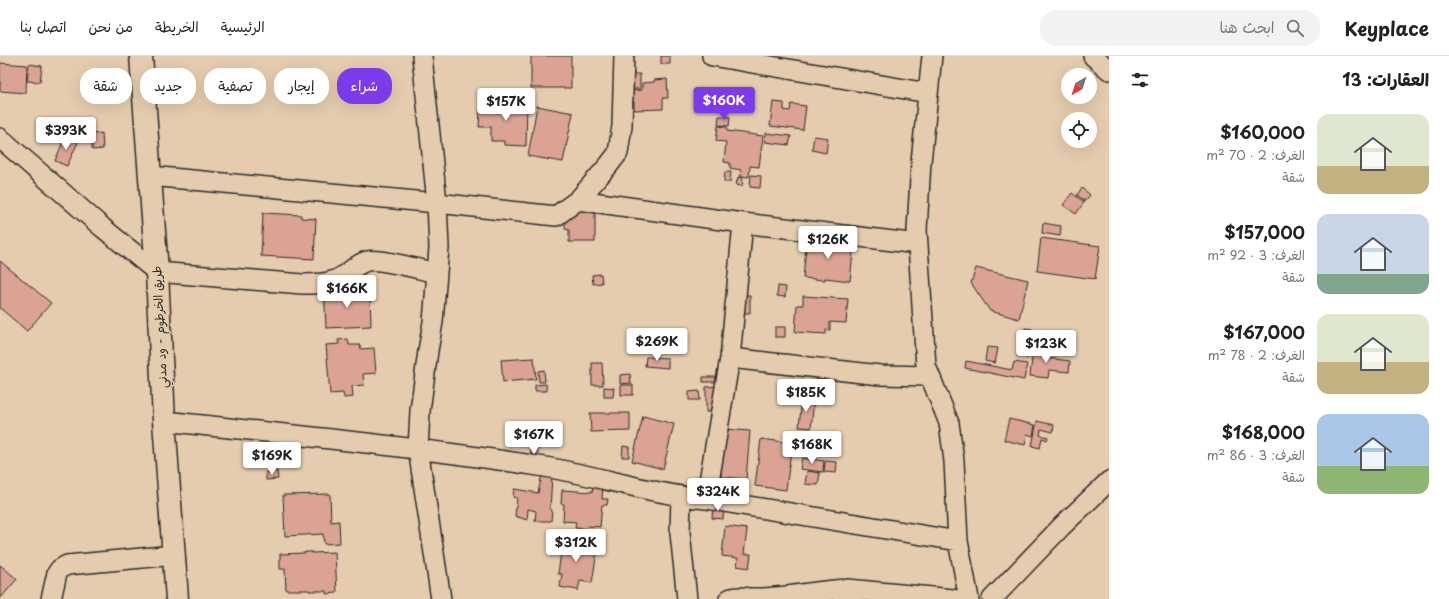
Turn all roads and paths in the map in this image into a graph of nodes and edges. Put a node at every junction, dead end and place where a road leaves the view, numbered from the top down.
1 (141, 56) edge
2 (422, 56) edge
3 (624, 56) edge
4 (712, 56) edge
5 (932, 56) edge
6 (1093, 56) edge
7 (1109, 70) edge
8 (928, 93) junction
9 (0, 138) edge
10 (150, 176) junction
11 (578, 200) junction
12 (437, 203) junction
13 (743, 223) junction
14 (918, 244) junction
15 (157, 272) junction
16 (437, 273) junction
17 (730, 358) junction
18 (930, 376) junction
19 (164, 421) junction
20 (418, 449) junction
21 (1109, 481) edge
22 (681, 496) junction
23 (706, 499) junction
24 (958, 541) junction
25 (174, 555) junction
26 (440, 598) edge
27 (51, 599) edge
28 (177, 599) edge
29 (687, 599) edge
30 (729, 599) edge
31 (953, 599) edge
32 (969, 599) edge
33 (992, 599) edge

1 - 10 highway, طريق الخرطوم - ود مدني
2 - 12 street
3 - 11 street
4 - 8 street
5 - 8 street
6 - 7 street
8 - 14 street
9 - 15 street
10 - 12 street
10 - 15 highway, طريق الخرطوم - ود مدني
11 - 12 street
11 - 13 street
12 - 16 street
13 - 14 street
13 - 17 street
14 - 18 street
15 - 16 street
15 - 19 highway, طريق الخرطوم - ود مدني
16 - 20 street
17 - 18 street
17 - 23 street
18 - 24 street
19 - 20 street
19 - 25 highway, طريق الخرطوم - ود مدني
20 - 22 street
20 - 26 street
21 - 33 street
22 - 23 street
22 - 29 street
23 - 24 street
24 - 32 street
25 - 27 street
25 - 28 highway, طريق الخرطوم - ود مدني
30 - 31 street

